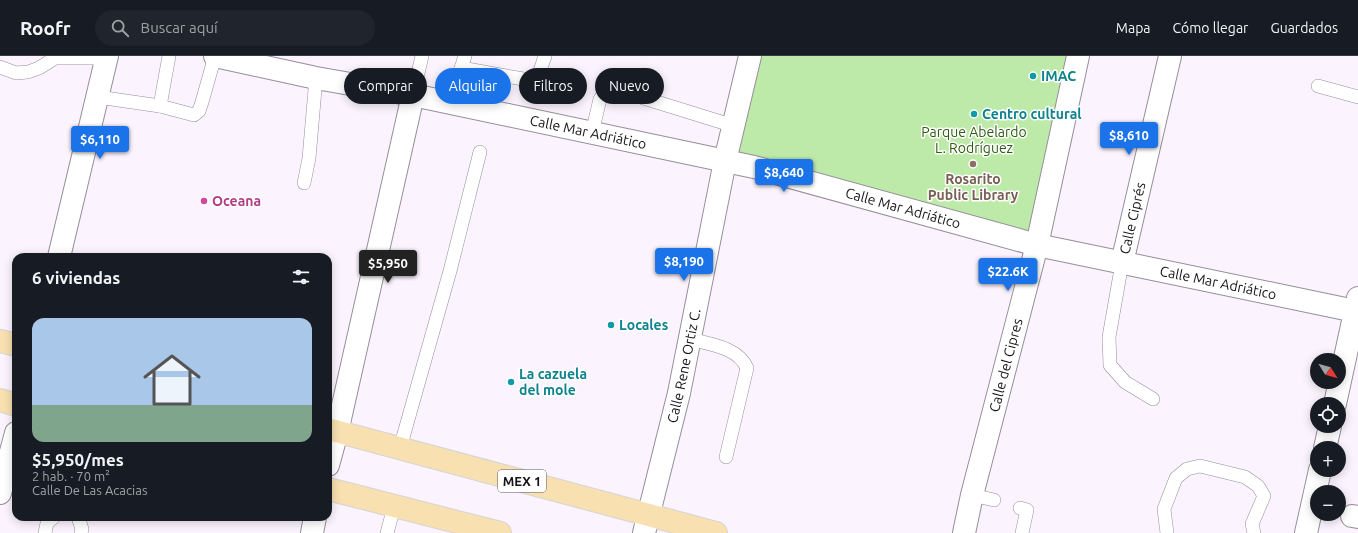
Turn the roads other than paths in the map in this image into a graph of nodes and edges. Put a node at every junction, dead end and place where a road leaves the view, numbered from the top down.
1 (169, 56) edge
2 (215, 56) edge
3 (422, 56) edge
4 (545, 56) edge
5 (750, 56) edge
6 (1078, 56) edge
7 (1170, 56) edge
8 (107, 57) edge
9 (257, 60) edge
10 (463, 62) edge
11 (0, 68) edge
12 (419, 68) edge
13 (316, 78) junction
14 (344, 83) edge
15 (1318, 86) dead end
16 (98, 97) junction
17 (1358, 97) edge
18 (411, 104) edge
19 (459, 104) edge
20 (160, 106) junction
21 (734, 126) junction
22 (592, 133) junction
23 (480, 152) dead end
24 (725, 161) junction
25 (304, 183) dead end
26 (1037, 245) junction
27 (60, 253) edge
28 (1122, 263) junction
29 (1357, 304) edge
30 (690, 339) junction
31 (0, 341) edge
32 (12, 344) edge
33 (1336, 397) edge
34 (1153, 399) dead end
35 (0, 400) edge
36 (12, 404) edge
37 (332, 430) edge
38 (12, 448) edge
39 (400, 448) junction
40 (726, 457) dead end
41 (1318, 477) edge
42 (332, 491) edge
43 (0, 493) edge
44 (972, 495) junction
45 (994, 500) dead end
46 (394, 507) junction
47 (1020, 508) dead end
48 (50, 521) edge
49 (79, 521) edge
50 (314, 521) edge
51 (646, 524) edge
52 (45, 533) edge
53 (81, 533) edge
54 (312, 533) edge
55 (387, 533) edge
56 (500, 533) edge
57 (716, 533) edge
58 (964, 533) edge
59 (1022, 533) edge
60 (1167, 533) edge
61 (1254, 533) edge
62 (1306, 533) edge

1 - 20 lane
2 - 9 street, Calle Mar Adriático
2 - 20 lane
3 - 12 lane
4 - 10 lane
5 - 21 street, Calle Rene Ortiz C.
6 - 26 street, Calle del Cipres
7 - 28 street, Calle Ciprés
8 - 11 lane
8 - 16 street
9 - 13 street, Calle Mar Adriático
13 - 14 street, Calle Mar Adriático
13 - 25 lane
15 - 17 lane
16 - 20 lane
16 - 27 street
18 - 37 street
19 - 22 street, Calle Mar Adriático
21 - 22 lane
21 - 24 street, Calle Rene Ortiz C.
22 - 24 street, Calle Mar Adriático
23 - 39 lane
24 - 26 street, Calle Mar Adriático
24 - 30 street, Calle Rene Ortiz C.
26 - 28 street, Calle Mar Adriático
26 - 44 street, Calle del Cipres
28 - 29 street, Calle Mar Adriático
28 - 34 lane
29 - 33 street
30 - 40 lane
30 - 51 street, Calle Rene Ortiz C.
31 - 32 main road
35 - 36 main road
37 - 39 main road, MEX 1
38 - 43 street
39 - 51 main road, MEX 1
41 - 62 street
42 - 46 main road
44 - 45 lane
44 - 58 street, Calle del Cipres
46 - 55 lane
46 - 56 main road
47 - 59 lane
48 - 52 lane
49 - 53 lane
50 - 54 street
51 - 57 main road, MEX 1
60 - 61 lane

